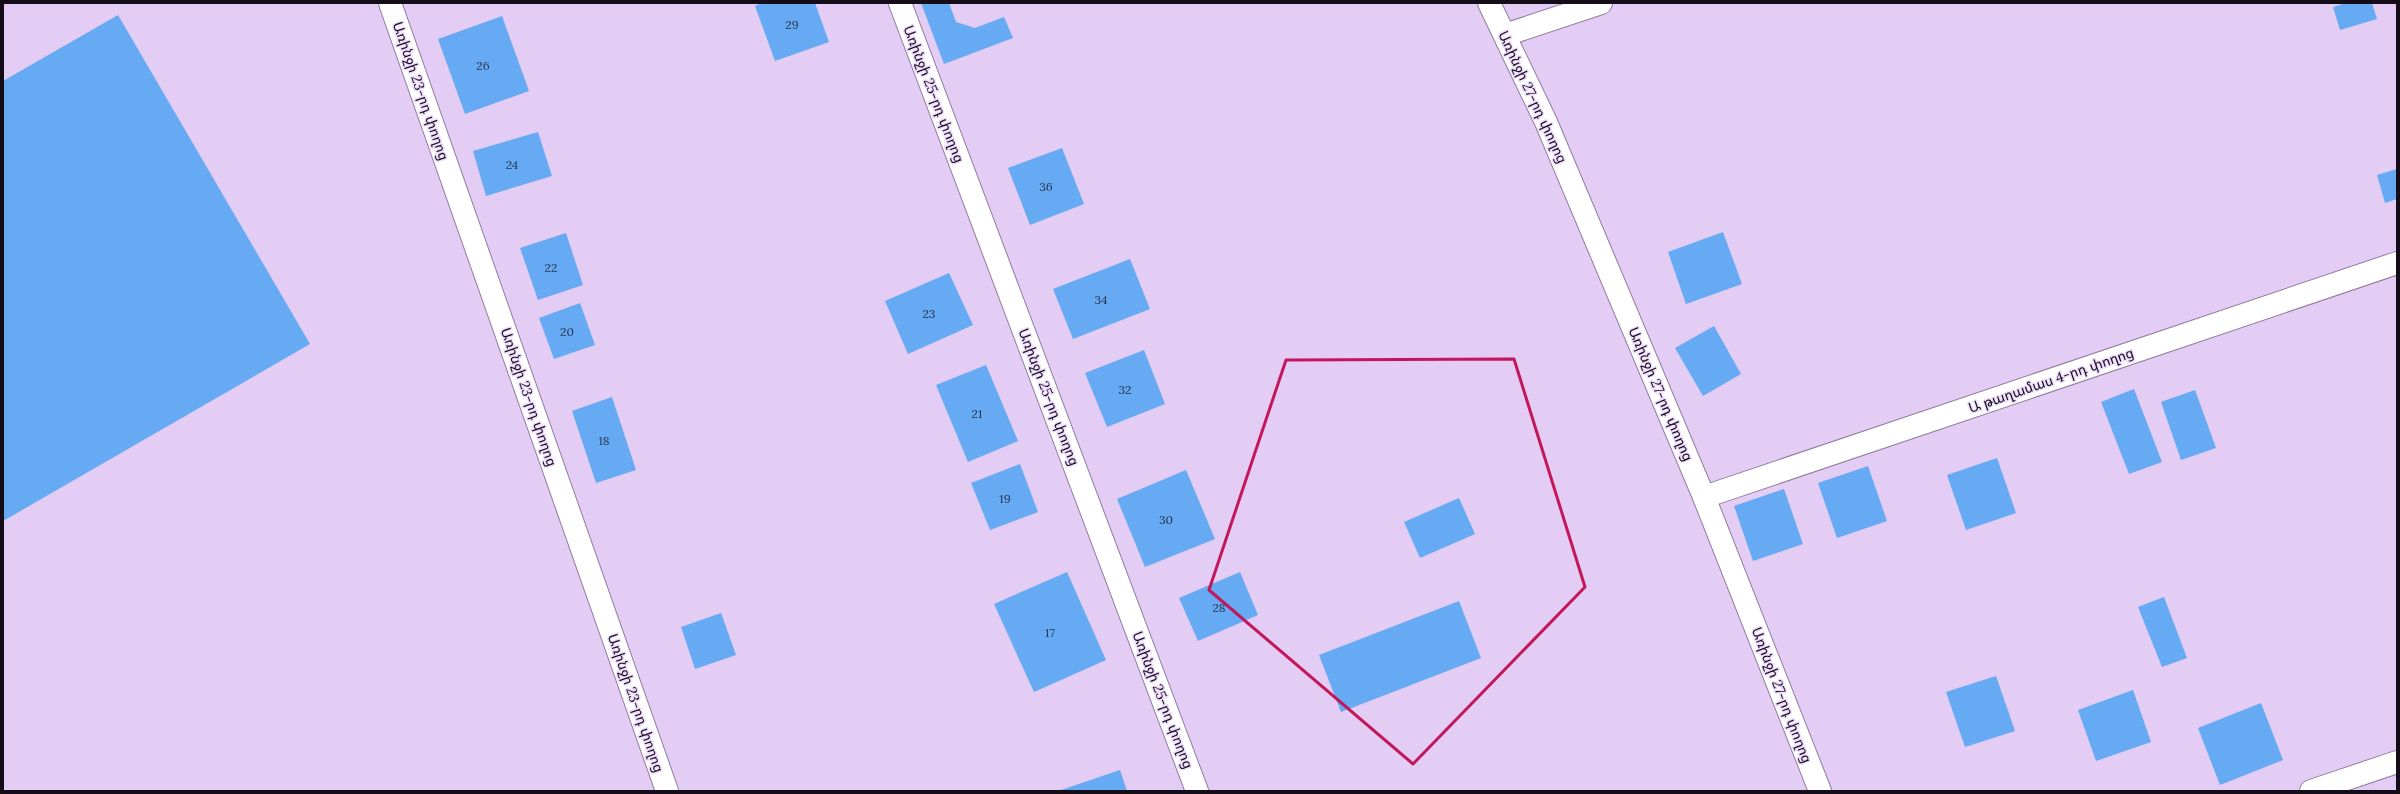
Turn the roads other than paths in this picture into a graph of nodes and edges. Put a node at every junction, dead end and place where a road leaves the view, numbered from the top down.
1 (390, 3) edge
2 (900, 3) edge
3 (1489, 3) edge
4 (1601, 3) edge
5 (1505, 35) junction
6 (2397, 263) edge
7 (1704, 497) junction
8 (2397, 762) edge
9 (667, 791) edge
10 (1197, 791) edge
11 (1820, 791) edge
12 (2311, 791) edge

1 - 9 street, Առինջի 23-րդ փողոց
2 - 10 street, Առինջի 25-րդ փողոց
3 - 5 street, Առինջի 27-րդ փողոց
4 - 5 street
5 - 7 street, Առինջի 27-րդ փողոց
6 - 7 street, Ա թաղամաս 4-րդ փողոց
7 - 11 street, Առինջի 27-րդ փողոց
8 - 12 street

